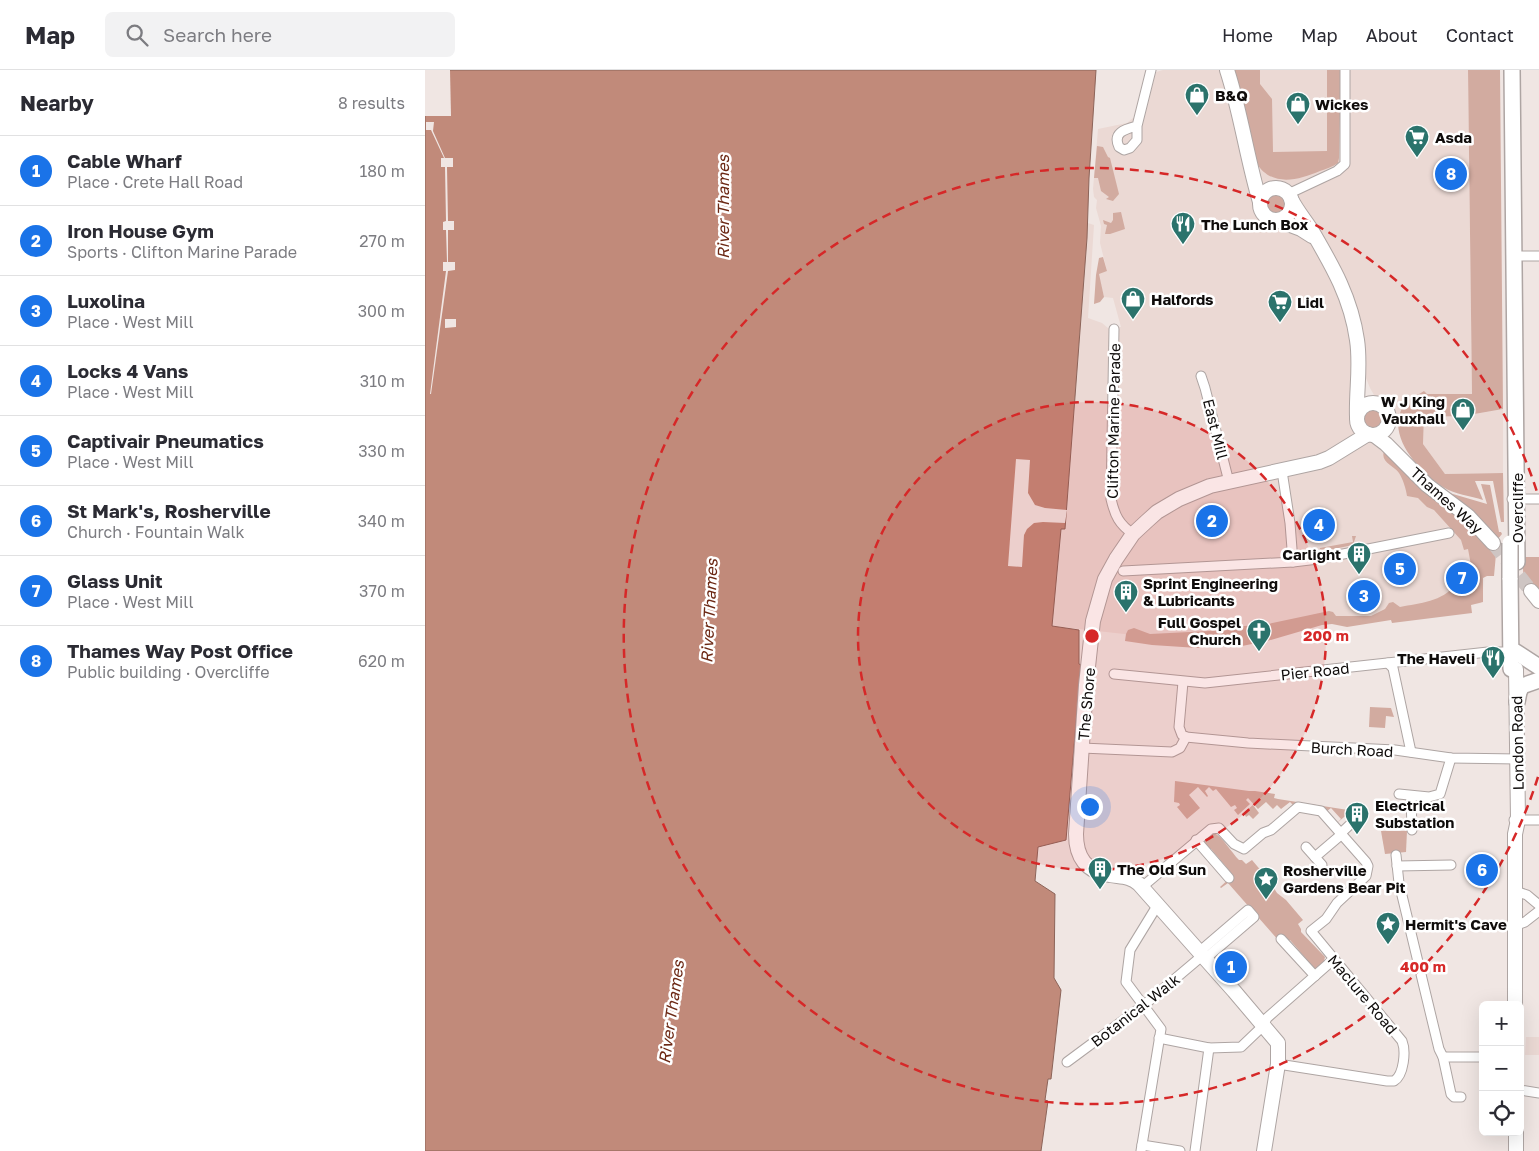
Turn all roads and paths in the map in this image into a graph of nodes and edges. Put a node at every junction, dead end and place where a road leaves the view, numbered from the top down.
1 (1151, 70) edge
2 (1227, 70) edge
3 (1345, 70) edge
4 (1512, 70) edge
5 (1137, 126) dead end
6 (1248, 148) junction
7 (1285, 194) junction
8 (1260, 202) junction
9 (1512, 214) junction
10 (1277, 220) junction
11 (1315, 238) junction
12 (1515, 256) junction
13 (1539, 256) edge
14 (1508, 296) junction
15 (1114, 329) dead end
16 (1359, 371) junction
17 (1201, 376) dead end
18 (1376, 404) junction
19 (1516, 406) junction
20 (1357, 419) junction
21 (1388, 422) junction
22 (1371, 435) junction
23 (1336, 454) junction
24 (1401, 458) junction
25 (1509, 464) junction
26 (1282, 471) junction
27 (1229, 482) junction
28 (1513, 499) junction
29 (1539, 499) edge
30 (1449, 533) dead end
31 (1133, 534) junction
32 (1493, 543) tunnel mouth
33 (1293, 562) junction
34 (1123, 572) dead end
35 (1524, 590) edge
36 (1514, 610) joint
37 (1512, 659) junction
38 (1388, 663) junction
39 (1539, 667) edge
40 (1114, 674) dead end
41 (1539, 678) edge
42 (1183, 682) junction
43 (1517, 702) junction
44 (1186, 737) junction
45 (1089, 748) junction
46 (1411, 752) junction
47 (1451, 758) junction
48 (1514, 759) junction
49 (1399, 794) dead end
50 (1411, 796) junction
51 (1356, 819) dead end
52 (1515, 820) junction
53 (1539, 820) edge
54 (1412, 830) dead end
55 (1341, 833) junction
56 (1196, 840) junction
57 (1306, 847) dead end
58 (1396, 855) dead end
59 (1315, 857) junction
60 (1322, 865) dead end
61 (1451, 865) dead end
62 (1397, 866) junction
63 (1229, 878) dead end
64 (1142, 887) junction
65 (1515, 891) junction
66 (1539, 905) edge
67 (1157, 906) junction
68 (1539, 911) edge
69 (1514, 926) junction
70 (1281, 939) dead end
71 (1202, 956) junction
72 (1334, 959) junction
73 (1315, 976) junction
74 (1515, 1001) edge
75 (1144, 1005) junction
76 (1263, 1026) junction
77 (1159, 1038) junction
78 (1209, 1048) junction
79 (1443, 1057) junction
80 (1479, 1057) edge
81 (1067, 1062) dead end
82 (1278, 1064) junction
83 (1524, 1091) edge
84 (1539, 1093) edge
85 (1461, 1097) dead end
86 (1516, 1136) edge
87 (1141, 1148) edge
88 (1180, 1151) edge
89 (1195, 1151) edge
90 (1264, 1151) edge
91 (1516, 1151) edge

1 - 5 street
2 - 6 street
3 - 7 street
4 - 9 main road, Overcliffe
6 - 7 street
6 - 8 street
7 - 8 street
7 - 10 street
7 - 11 street
8 - 10 street
9 - 12 main road, Overcliffe
9 - 14 main road, Overcliffe
10 - 11 street
11 - 16 street
12 - 13 street
12 - 14 main road, Overcliffe
12 - 19 main road, Overcliffe
14 - 25 main road, Overcliffe
15 - 31 street, Clifton Marine Parade
16 - 18 street
16 - 20 street
17 - 27 street, East Mill
18 - 20 street
18 - 21 street
19 - 25 main road, Overcliffe
19 - 28 main road, Overcliffe
20 - 22 street
20 - 23 street
21 - 22 street
21 - 24 street, Thames Way
22 - 23 street
22 - 24 street, Thames Way
23 - 26 street
24 - 32 street, Thames Way
25 - 28 main road, Overcliffe
26 - 27 street
26 - 33 street
27 - 31 street
28 - 29 street
28 - 35 main road, Overcliffe
30 - 33 street
31 - 45 street, The Shore
33 - 34 street
35 - 36 main road, Overcliffe
36 - 37 main road, London Road
37 - 38 street, Pier Road
37 - 39 main road
37 - 41 main road
37 - 43 street, London Road
37 - 48 street, London Road
38 - 42 street, Pier Road
38 - 46 street
40 - 42 street, Pier Road
41 - 43 main road
42 - 44 street
43 - 48 street, London Road
44 - 45 street
44 - 46 street, Burch Road
45 - 64 street, The Shore
46 - 47 street, Burch Road
47 - 48 street, Burch Road
47 - 50 street
48 - 52 street, London Road
49 - 50 street
50 - 54 street
51 - 55 street
52 - 53 street
52 - 65 street, London Road
55 - 56 street
55 - 59 street
55 - 72 street, Maclure Road
56 - 63 street
56 - 64 street
57 - 59 street
58 - 62 street
59 - 60 street
61 - 62 street
62 - 79 street
64 - 67 street
65 - 66 street
65 - 69 street, London Road
67 - 71 street
67 - 75 street
68 - 69 street
69 - 74 street, London Road
70 - 73 street
71 - 71 street
71 - 75 street, Botanical Walk
71 - 76 street
72 - 73 street
72 - 82 street, Maclure Road
73 - 76 street
75 - 77 street
75 - 81 street, Botanical Walk
76 - 78 street
76 - 82 street
77 - 78 street
77 - 87 street
78 - 89 street
79 - 80 street
79 - 85 street
82 - 90 street
83 - 84 street
86 - 91 street
87 - 88 street

